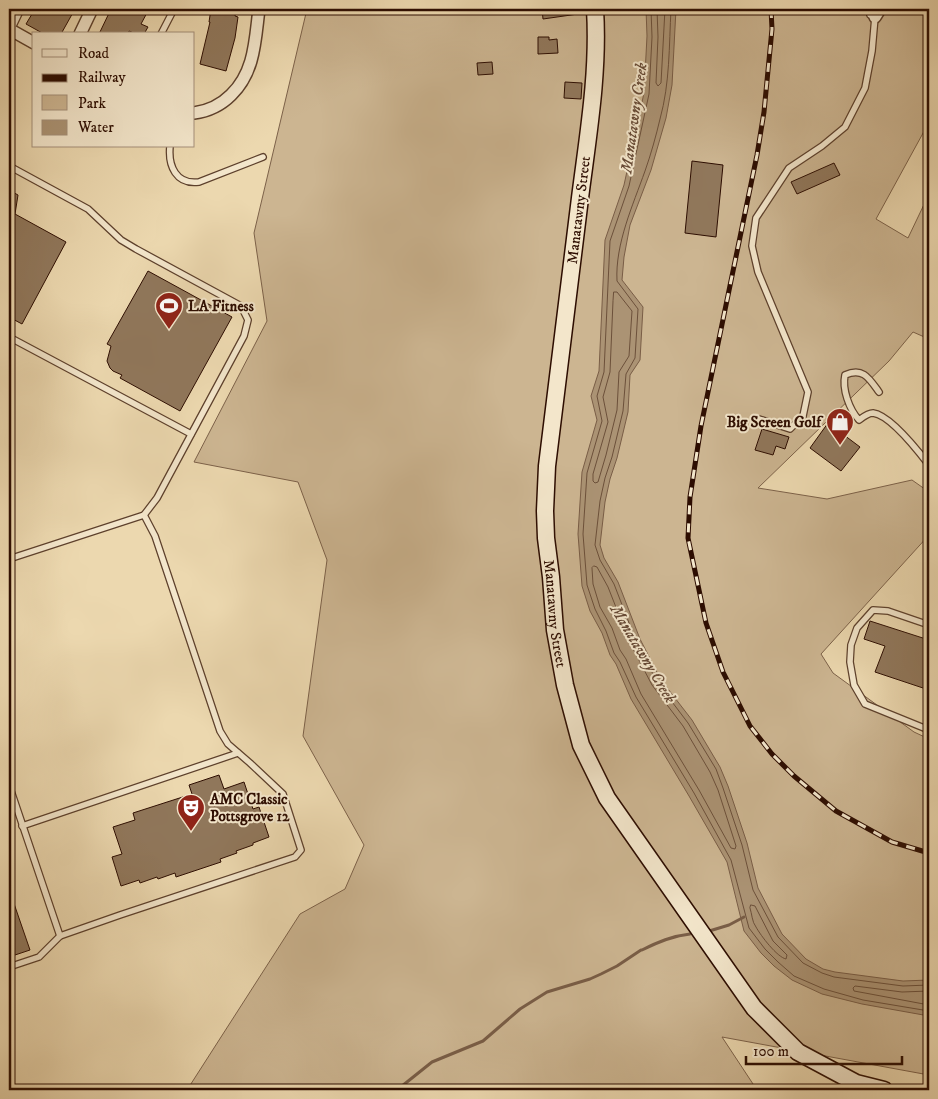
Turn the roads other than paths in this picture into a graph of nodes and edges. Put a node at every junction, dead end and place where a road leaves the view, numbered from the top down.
1 (21, 9) edge
2 (92, 9) edge
3 (174, 9) edge
4 (259, 9) edge
5 (595, 9) edge
6 (875, 11) edge
7 (10, 29) edge
8 (81, 32) edge
9 (162, 32) edge
10 (32, 42) edge
11 (195, 113) edge
12 (170, 148) edge
13 (263, 157) dead end
14 (9, 166) edge
15 (9, 337) edge
16 (879, 392) dead end
17 (756, 418) dead end
18 (190, 434) junction
19 (929, 465) edge
20 (144, 515) junction
21 (9, 559) edge
22 (929, 625) edge
23 (929, 730) edge
24 (238, 753) junction
25 (9, 786) edge
26 (22, 826) junction
27 (60, 936) junction
28 (9, 967) edge
29 (884, 1090) edge

1 - 7 lane
2 - 8 street
3 - 9 lane
4 - 11 street
5 - 29 street, Manatawny Street
6 - 17 lane
7 - 10 street
12 - 13 lane
14 - 18 lane
15 - 18 lane
16 - 19 lane
18 - 20 lane
20 - 21 lane
20 - 24 lane
22 - 23 lane
24 - 26 lane
24 - 27 lane
25 - 26 lane
26 - 27 lane
27 - 28 lane

